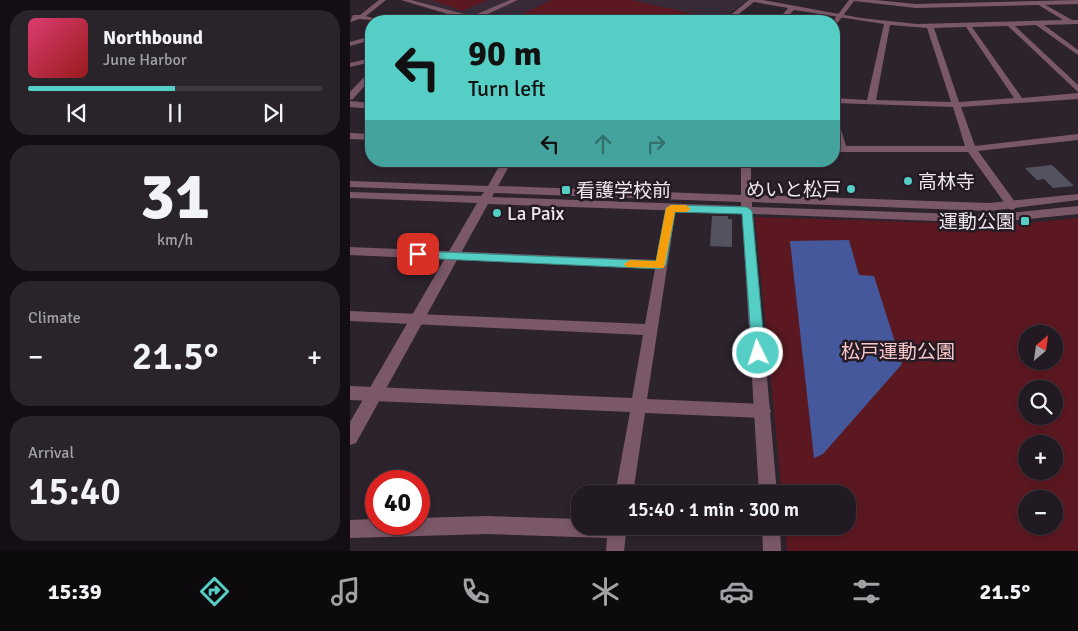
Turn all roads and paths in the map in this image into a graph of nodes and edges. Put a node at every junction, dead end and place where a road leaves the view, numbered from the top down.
1 (383, 0) edge
2 (404, 0) edge
3 (515, 0) edge
4 (753, 0) edge
5 (852, 0) edge
6 (858, 0) edge
7 (984, 2) edge
8 (1078, 2) edge
9 (1040, 4) junction
10 (793, 8) junction
11 (454, 15) edge
12 (481, 15) edge
13 (734, 15) edge
14 (786, 15) edge
15 (834, 15) edge
16 (350, 16) edge
17 (362, 16) junction
18 (840, 16) joint
19 (365, 17) edge
20 (350, 20) edge
21 (1070, 22) junction
22 (1078, 22) edge
23 (888, 24) junction
24 (1010, 24) junction
25 (1039, 24) junction
26 (968, 26) junction
27 (930, 27) junction
28 (1078, 28) edge
29 (365, 40) edge
30 (350, 44) edge
31 (1078, 54) edge
32 (365, 61) edge
33 (350, 65) edge
34 (365, 82) edge
35 (350, 87) edge
36 (360, 87) junction
37 (1078, 90) edge
38 (1078, 96) edge
39 (350, 97) edge
40 (1020, 100) junction
41 (840, 101) edge
42 (871, 102) junction
43 (350, 104) edge
44 (365, 105) edge
45 (955, 105) junction
46 (350, 136) edge
47 (365, 136) edge
48 (1078, 138) edge
49 (840, 149) edge
50 (971, 150) junction
51 (504, 167) edge
52 (746, 167) edge
53 (350, 184) edge
54 (488, 194) junction
55 (350, 195) edge
56 (1078, 196) edge
57 (666, 204) junction
58 (747, 205) junction
59 (1013, 206) junction
60 (1078, 210) edge
61 (350, 251) edge
62 (452, 256) junction
63 (660, 265) junction
64 (350, 316) edge
65 (418, 319) junction
66 (650, 330) junction
67 (350, 393) edge
68 (375, 393) junction
69 (638, 404) junction
70 (763, 411) junction
71 (350, 437) edge
72 (625, 485) edge
73 (767, 485) edge
74 (571, 526) edge
75 (350, 529) edge
76 (617, 535) edge
77 (771, 535) edge
78 (615, 551) edge
79 (772, 551) edge

1 - 17 street
2 - 11 street
3 - 12 street
4 - 10 street
4 - 13 street
5 - 18 street
6 - 7 street
7 - 9 street
8 - 9 street
9 - 21 street
10 - 14 street
10 - 15 street
16 - 17 street
17 - 19 street
17 - 20 street
18 - 23 street
21 - 22 street
21 - 25 street
21 - 28 street
23 - 27 street
23 - 42 street
24 - 25 street
24 - 26 street
24 - 37 street
25 - 31 street
26 - 27 street
26 - 40 street
27 - 45 street
29 - 30 street
32 - 33 street
34 - 36 street
35 - 36 street
36 - 39 street
38 - 40 street
40 - 45 street
41 - 42 street
42 - 45 street
43 - 44 street
45 - 50 street
46 - 47 street
48 - 50 street
49 - 50 street
50 - 59 street
51 - 54 street
52 - 58 street
53 - 54 street
54 - 55 street
54 - 57 street
54 - 62 street
56 - 59 street
57 - 58 street
57 - 63 street
58 - 59 street
58 - 60 street
58 - 70 street
61 - 62 street
62 - 63 street
62 - 65 street
63 - 66 street
64 - 65 street
65 - 66 street
65 - 68 street
66 - 69 street
67 - 68 street
68 - 69 street
68 - 71 street
69 - 70 street
69 - 72 street
70 - 73 street
74 - 75 street
76 - 78 street
77 - 79 street

